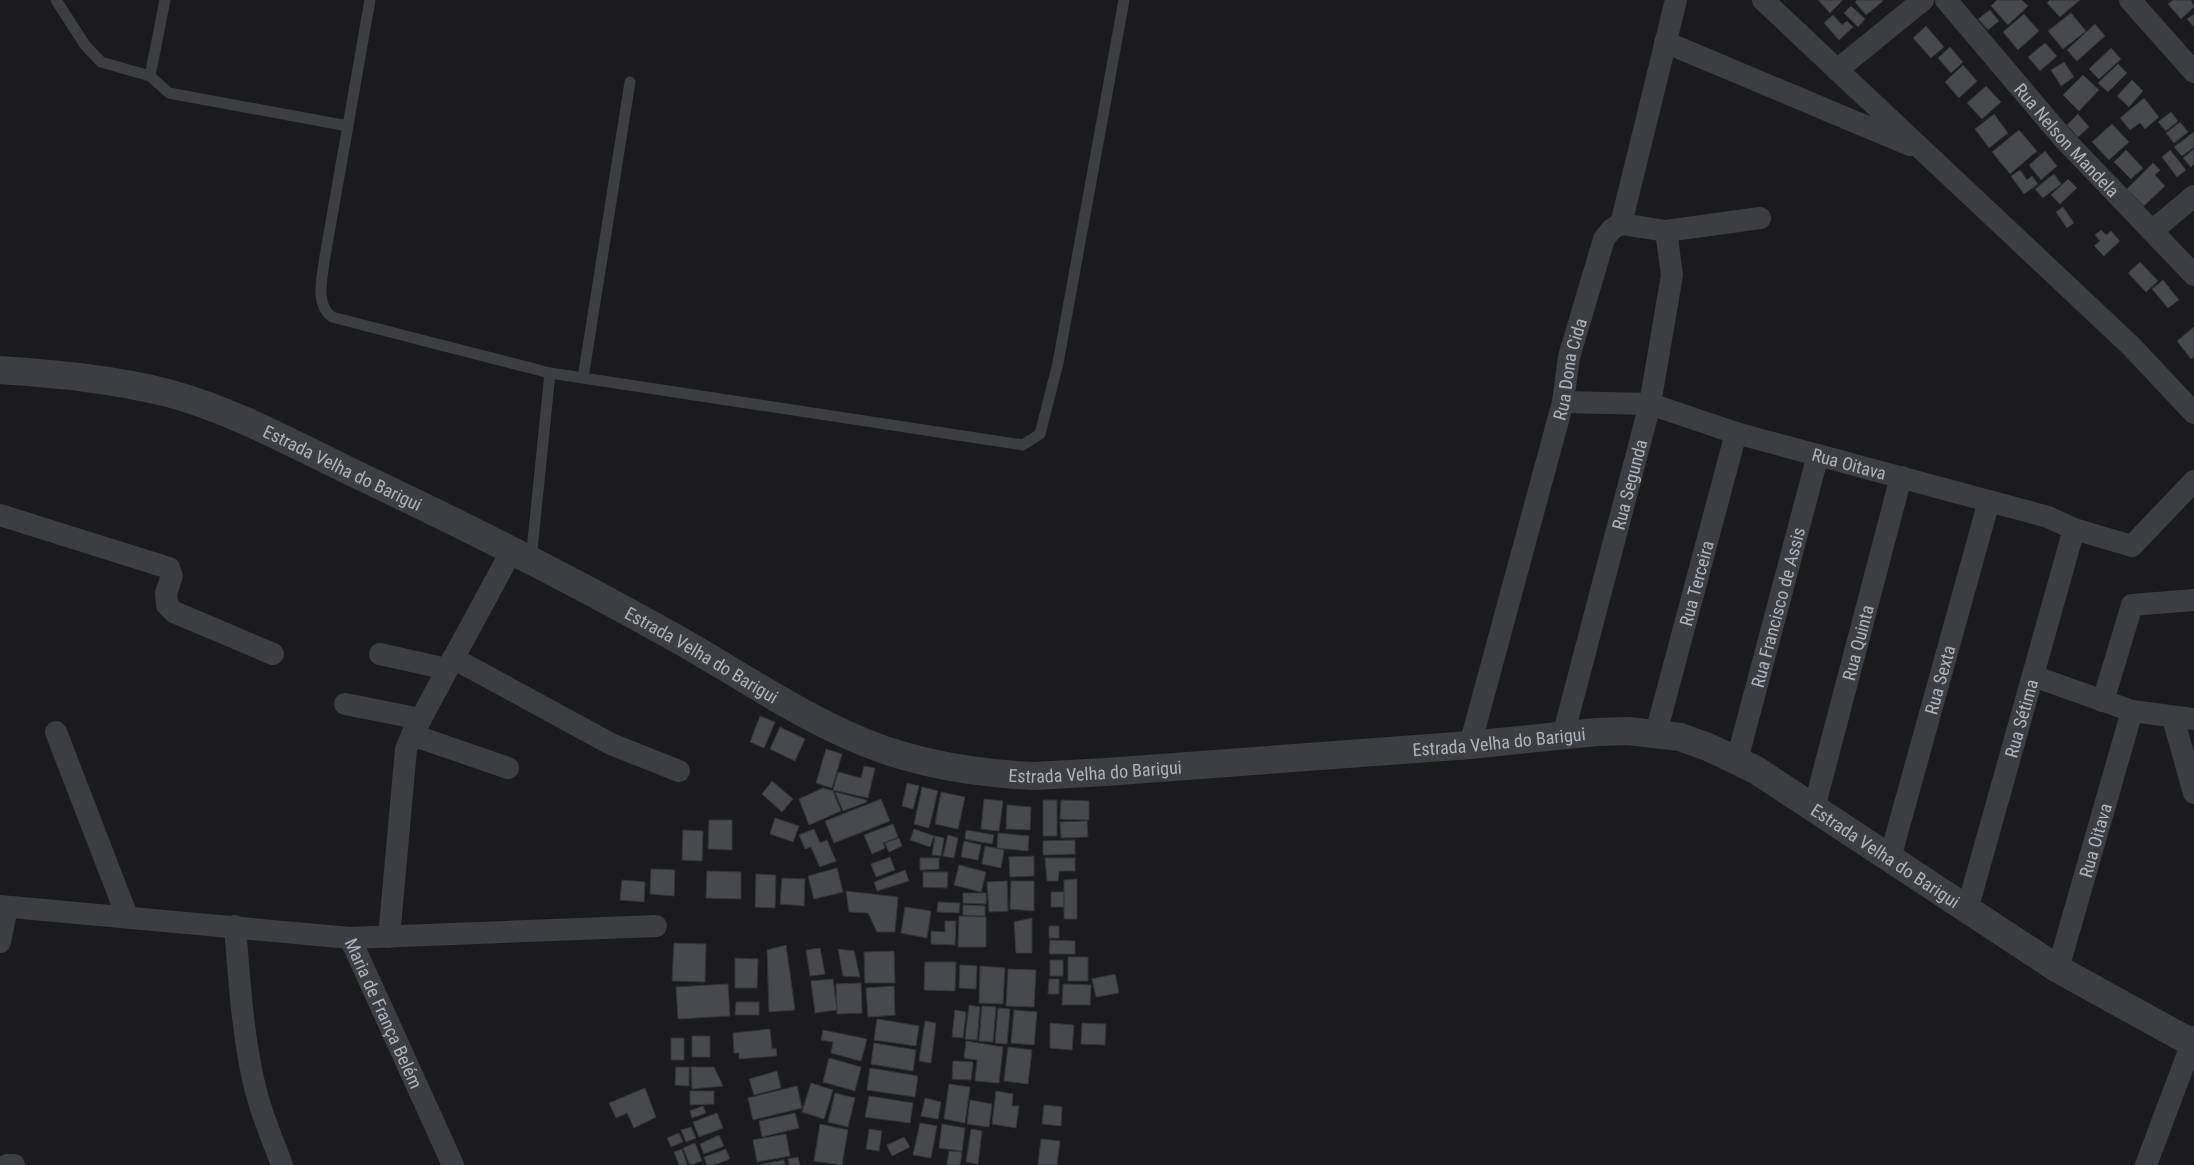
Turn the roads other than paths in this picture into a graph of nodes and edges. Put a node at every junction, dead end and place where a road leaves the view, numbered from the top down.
1 (56, 0) edge
2 (166, 0) edge
3 (370, 0) edge
4 (1124, 0) edge
5 (1676, 0) edge
6 (1764, 0) edge
7 (1923, 0) edge
8 (1946, 0) edge
9 (2130, 0) edge
10 (1665, 42) junction
11 (1837, 70) junction
12 (2194, 72) edge
13 (150, 76) junction
14 (630, 82) dead end
15 (348, 126) junction
16 (1926, 152) junction
17 (2194, 196) edge
18 (1760, 218) dead end
19 (1621, 224) junction
20 (1666, 231) junction
21 (2152, 231) junction
22 (2194, 275) edge
23 (0, 370) edge
24 (550, 372) junction
25 (583, 378) junction
26 (1563, 402) junction
27 (1650, 404) junction
28 (2194, 412) edge
29 (1736, 433) junction
30 (1818, 455) junction
31 (1901, 477) junction
32 (2194, 481) edge
33 (1989, 501) junction
34 (0, 515) edge
35 (2074, 529) junction
36 (522, 555) junction
37 (2194, 600) edge
38 (273, 654) dead end
39 (380, 654) dead end
40 (450, 663) junction
41 (2033, 676) junction
42 (2103, 701) junction
43 (345, 704) dead end
44 (2132, 711) junction
45 (2184, 719) edge
46 (416, 727) junction
47 (56, 732) dead end
48 (1656, 733) junction
49 (1563, 736) junction
50 (1470, 745) junction
51 (1737, 760) junction
52 (508, 768) dead end
53 (679, 771) dead end
54 (2194, 793) edge
55 (1814, 808) junction
56 (1890, 858) junction
57 (3, 906) edge
58 (1967, 910) junction
59 (127, 916) junction
60 (235, 926) junction
61 (656, 926) dead end
62 (389, 937) junction
63 (350, 938) junction
64 (0, 942) edge
65 (2058, 969) junction
66 (2193, 1041) edge
67 (7, 1165) edge
68 (14, 1165) edge
69 (282, 1165) edge
70 (453, 1165) edge
71 (2146, 1165) edge

1 - 13 lane
2 - 13 lane
3 - 15 lane
4 - 25 lane
5 - 10 street
6 - 11 street
7 - 11 street
8 - 21 street, Rua Nelson Mandela
9 - 12 street
10 - 16 street
10 - 19 street
11 - 16 street
13 - 15 lane
14 - 25 lane
15 - 24 lane
16 - 28 street
17 - 21 street
18 - 20 street
19 - 20 street
19 - 26 street, Rua Dona Cida
20 - 27 street, Rua Segunda
21 - 22 street, Rua Nelson Mandela
23 - 36 street, Estrada Velha do Barigui
24 - 25 lane
24 - 36 lane
26 - 27 street, Rua Oitava
26 - 50 street, Rua Dona Cida
27 - 29 street, Rua Oitava
27 - 49 street, Rua Segunda
29 - 30 street, Rua Oitava
29 - 48 street, Rua Terceira
30 - 31 street, Rua Oitava
30 - 51 street, Rua Francisco de Assis
31 - 33 street, Rua Oitava
31 - 55 street, Rua Quinta
32 - 35 street, Rua Oitava
33 - 35 street, Rua Oitava
33 - 56 street, Rua Sexta
34 - 38 street
35 - 41 street, Rua Sétima
36 - 40 street
36 - 50 street, Estrada Velha do Barigui
37 - 42 street
39 - 40 street
40 - 46 street
40 - 53 street
41 - 42 street
41 - 58 street, Rua Sétima
42 - 44 street
43 - 46 street
44 - 45 street
44 - 65 street, Rua Oitava
45 - 54 street
46 - 52 street
46 - 62 street
47 - 59 street
48 - 49 street, Estrada Velha do Barigui
48 - 51 street, Estrada Velha do Barigui
49 - 50 street, Estrada Velha do Barigui
51 - 55 street, Estrada Velha do Barigui
55 - 56 street, Estrada Velha do Barigui
56 - 58 street, Estrada Velha do Barigui
57 - 59 street, Maria de França Belém
57 - 64 street
58 - 65 street, Estrada Velha do Barigui
59 - 60 street, Maria de França Belém
60 - 63 street, Maria de França Belém
60 - 69 street
61 - 62 street
62 - 63 street
63 - 70 street, Maria de França Belém
65 - 66 street, Estrada Velha do Barigui
66 - 71 street
67 - 68 street

